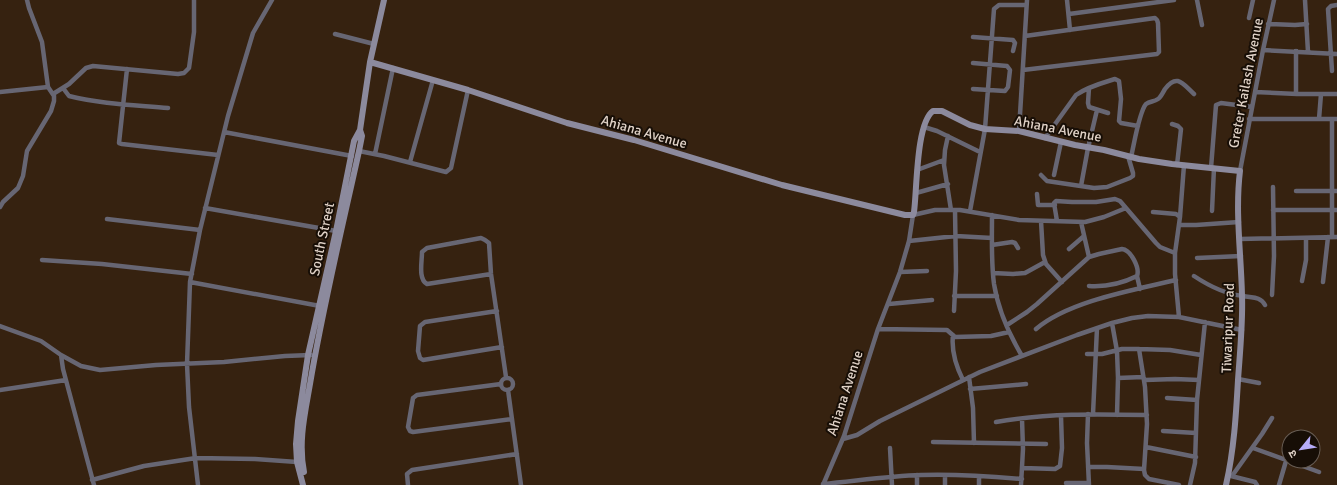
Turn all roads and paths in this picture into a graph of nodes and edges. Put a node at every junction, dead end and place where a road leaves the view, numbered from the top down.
1 (27, 0) edge
2 (194, 0) edge
3 (272, 0) edge
4 (384, 0) edge
5 (1067, 0) edge
6 (1174, 0) edge
7 (1198, 0) edge
8 (1253, 0) edge
9 (1274, 0) edge
10 (1305, 0) edge
11 (1027, 3) edge
12 (1337, 5) edge
13 (1069, 14) junction
14 (1249, 18) dead end
15 (1268, 24) junction
16 (1307, 24) junction
17 (1202, 25) dead end
18 (1070, 30) junction
19 (335, 34) dead end
20 (1025, 36) junction
21 (973, 37) dead end
22 (992, 39) junction
23 (374, 44) junction
24 (1262, 50) junction
25 (1013, 51) dead end
26 (1296, 51) junction
27 (1308, 52) junction
28 (1331, 54) junction
29 (1337, 54) edge
30 (370, 62) junction
31 (973, 63) dead end
32 (991, 65) junction
33 (393, 68) junction
34 (127, 69) junction
35 (1023, 70) junction
36 (1332, 71) dead end
37 (433, 80) junction
38 (48, 87) junction
39 (63, 88) junction
40 (1088, 88) junction
41 (973, 89) dead end
42 (468, 90) junction
43 (989, 90) junction
44 (0, 92) edge
45 (1255, 92) junction
46 (53, 94) junction
47 (1194, 94) dead end
48 (1296, 94) junction
49 (1321, 94) junction
50 (1337, 94) edge
51 (123, 104) junction
52 (1252, 107) junction
53 (168, 108) dead end
54 (1098, 110) junction
55 (1108, 113) dead end
56 (1250, 118) junction
57 (1319, 119) junction
58 (1335, 119) edge
59 (1172, 124) dead end
60 (1138, 126) junction
61 (924, 127) junction
62 (985, 129) junction
63 (360, 130) junction
64 (1019, 131) junction
65 (224, 132) junction
66 (948, 136) junction
67 (1045, 138) junction
68 (1061, 142) junction
69 (1334, 145) edge
70 (1088, 148) junction
71 (359, 151) junction
72 (980, 152) junction
73 (375, 154) junction
74 (218, 156) junction
75 (352, 156) junction
76 (1129, 157) junction
77 (944, 160) junction
78 (410, 162) junction
79 (1177, 165) junction
80 (1184, 166) junction
81 (1335, 166) edge
82 (1212, 168) junction
83 (917, 170) junction
84 (1240, 171) junction
85 (1041, 175) dead end
86 (1054, 175) dead end
87 (948, 184) junction
88 (1081, 186) junction
89 (1273, 187) dead end
90 (1296, 191) dead end
91 (1335, 191) edge
92 (916, 193) junction
93 (1037, 194) dead end
94 (1055, 205) junction
95 (0, 208) edge
96 (205, 208) junction
97 (1126, 208) junction
98 (953, 210) junction
99 (1274, 210) junction
100 (1335, 210) edge
101 (1212, 211) dead end
102 (970, 212) junction
103 (1152, 212) dead end
104 (913, 215) junction
105 (992, 216) junction
106 (1180, 217) junction
107 (107, 219) dead end
108 (1041, 221) junction
109 (1058, 221) junction
110 (1081, 222) junction
111 (1239, 222) junction
112 (1179, 224) junction
113 (200, 230) junction
114 (336, 231) junction
115 (956, 236) junction
116 (1084, 236) junction
117 (1333, 237) edge
118 (992, 238) junction
119 (1306, 238) junction
120 (1240, 239) junction
121 (1274, 239) junction
122 (909, 240) junction
123 (992, 245) junction
124 (1018, 248) dead end
125 (1069, 250) dead end
126 (1175, 253) junction
127 (1241, 256) junction
128 (1089, 257) junction
129 (1197, 258) dead end
130 (42, 260) dead end
131 (1045, 262) junction
132 (927, 271) dead end
133 (900, 272) junction
134 (993, 273) junction
135 (192, 274) junction
136 (491, 274) junction
137 (1137, 276) junction
138 (1194, 276) dead end
139 (1176, 280) junction
140 (1302, 281) dead end
141 (190, 282) junction
142 (1062, 282) junction
143 (1323, 282) dead end
144 (1089, 286) dead end
145 (1140, 289) junction
146 (1272, 295) dead end
147 (954, 296) junction
148 (997, 296) junction
149 (1242, 296) junction
150 (932, 300) dead end
151 (889, 304) junction
152 (1265, 305) dead end
153 (320, 306) junction
154 (497, 311) junction
155 (954, 312) dead end
156 (1179, 317) junction
157 (1205, 322) junction
158 (1112, 323) junction
159 (1007, 325) junction
160 (0, 326) edge
161 (1097, 328) junction
162 (878, 329) junction
163 (1036, 329) dead end
164 (1242, 330) junction
165 (1009, 332) junction
166 (953, 335) junction
167 (502, 347) junction
168 (1139, 349) junction
169 (1117, 351) junction
170 (1087, 354) dead end
171 (1095, 354) junction
172 (61, 355) junction
173 (312, 355) junction
174 (1201, 355) junction
175 (1022, 356) junction
176 (187, 364) junction
177 (506, 377) junction
178 (1143, 377) junction
179 (969, 378) junction
180 (1118, 378) junction
181 (1238, 379) junction
182 (66, 380) junction
183 (963, 380) junction
184 (1199, 380) junction
185 (1259, 383) dead end
186 (501, 384) junction
187 (1026, 384) dead end
188 (970, 389) junction
189 (0, 390) edge
190 (508, 390) junction
191 (1167, 398) dead end
192 (1197, 400) junction
193 (1090, 414) junction
194 (1117, 415) junction
195 (1147, 415) junction
196 (1061, 416) junction
197 (1022, 418) junction
198 (1272, 418) dead end
199 (512, 419) junction
200 (996, 422) dead end
201 (1163, 431) dead end
202 (1196, 433) junction
203 (843, 439) junction
204 (933, 442) dead end
205 (974, 443) junction
206 (1023, 443) junction
207 (1046, 444) dead end
208 (1146, 447) junction
209 (890, 448) dead end
210 (1253, 448) junction
211 (517, 454) junction
212 (1196, 457) junction
213 (196, 458) junction
214 (1281, 459) edge
215 (297, 462) junction
216 (1088, 467) junction
217 (1023, 468) junction
218 (1144, 469) junction
219 (1284, 469) edge
220 (1310, 469) edge
221 (1319, 472) dead end
222 (917, 475) junction
223 (945, 475) junction
224 (1230, 475) junction
225 (979, 476) junction
226 (892, 477) junction
227 (1022, 479) junction
228 (93, 483) edge
229 (1066, 483) dead end
230 (823, 484) edge
231 (1089, 484) edge
232 (198, 485) edge
233 (303, 485) edge
234 (307, 485) edge
235 (408, 485) edge
236 (521, 485) edge
237 (892, 485) edge
238 (917, 485) edge
239 (945, 485) edge
240 (979, 485) edge
241 (1021, 485) edge
242 (1179, 485) edge
243 (1190, 485) edge
244 (1226, 485) edge
245 (1257, 485) edge
246 (1279, 485) edge

1 - 38 street
2 - 34 street
3 - 65 street
4 - 23 street, South Street
5 - 13 street
6 - 13 street
7 - 17 street
8 - 14 street
9 - 15 street, Greter Kailash Avenue
10 - 16 street
11 - 20 street
11 - 22 street
12 - 28 street
13 - 18 street
15 - 16 street
15 - 24 street, Greter Kailash Avenue
16 - 27 street
18 - 20 street
18 - 35 street
19 - 23 street
20 - 35 street
21 - 22 street
22 - 25 street
22 - 32 street
23 - 30 street, South Street
24 - 26 street
24 - 45 street, Greter Kailash Avenue
26 - 27 street
26 - 48 street
27 - 28 street
28 - 29 street
28 - 36 street
30 - 33 street, Ahiana Avenue
30 - 63 street, South Street
31 - 32 street
32 - 43 street
32 - 43 street
33 - 37 street, Ahiana Avenue
33 - 73 street
34 - 39 street
34 - 51 street
35 - 64 street
37 - 42 street, Ahiana Avenue
37 - 78 street
38 - 44 street
38 - 46 street
39 - 46 street
39 - 51 street
40 - 54 street
40 - 60 street
40 - 67 street
41 - 43 street
42 - 78 street
42 - 104 street, Ahiana Avenue
43 - 62 street
45 - 48 street
45 - 52 street, Greter Kailash Avenue
46 - 95 street
47 - 60 street
48 - 49 street
49 - 50 street
49 - 57 street
51 - 53 street
51 - 74 street
52 - 56 street, Greter Kailash Avenue
52 - 82 street
54 - 55 street
54 - 70 street
56 - 57 street
56 - 84 street, Greter Kailash Avenue
57 - 58 street
58 - 69 street
59 - 79 street
60 - 76 street
61 - 62 street, Ahiana Avenue
61 - 66 street
61 - 83 street, Ahiana Avenue
62 - 64 street, Ahiana Avenue
62 - 72 street
63 - 71 street
63 - 75 street, South Street
64 - 67 street, Ahiana Avenue
65 - 74 street
65 - 75 street
66 - 72 street
66 - 77 street
67 - 68 street, Ahiana Avenue
68 - 70 street, Ahiana Avenue
68 - 86 street
69 - 81 street
70 - 76 street, Ahiana Avenue
70 - 88 street
71 - 73 street
71 - 173 street
72 - 102 street
73 - 78 street
74 - 96 street
75 - 114 street, South Street
76 - 79 street, Ahiana Avenue
76 - 88 street
77 - 83 street
77 - 87 street
79 - 80 street, Ahiana Avenue
80 - 82 street, Ahiana Avenue
80 - 106 street
81 - 91 street
82 - 84 street, Ahiana Avenue
82 - 101 street
83 - 92 street, Ahiana Avenue
84 - 111 street, Tiwaripur Road
85 - 88 street
87 - 92 street
87 - 98 street
89 - 99 street
90 - 91 street
91 - 100 street
92 - 104 street, Ahiana Avenue
93 - 94 street
94 - 97 street
94 - 109 street
96 - 113 street
96 - 114 street
97 - 110 street
97 - 126 street
98 - 102 street
98 - 104 street
98 - 115 street
99 - 100 street
99 - 121 street
100 - 117 street
102 - 105 street
103 - 106 street
104 - 122 street, Ahiana Avenue
105 - 108 street
105 - 118 street
106 - 112 street
107 - 113 street
108 - 109 street
108 - 131 street
109 - 110 street
110 - 116 street
111 - 112 street
111 - 120 street, Tiwaripur Road
112 - 126 street
113 - 135 street
114 - 153 street, South Street
115 - 118 street
115 - 122 street
115 - 147 street
116 - 125 street
116 - 128 street
117 - 119 street
117 - 143 street
118 - 123 street
119 - 121 street
119 - 140 street
120 - 121 street
120 - 127 street, Tiwaripur Road
121 - 146 street
122 - 133 street, Ahiana Avenue
123 - 124 street
123 - 134 street
126 - 139 street
127 - 129 street
127 - 149 street, Tiwaripur Road
128 - 137 street
128 - 142 street
130 - 135 street
131 - 134 street
131 - 142 street
132 - 133 street
133 - 151 street, Ahiana Avenue
134 - 148 street
135 - 141 street
136 - 136 street
136 - 154 street
137 - 144 street
137 - 145 street
138 - 149 street
139 - 145 street
139 - 156 street
141 - 153 street
141 - 176 street
142 - 159 street
145 - 163 street
147 - 148 street
147 - 155 street
148 - 159 street
149 - 152 street
149 - 164 street, Tiwaripur Road
150 - 151 street
151 - 162 street, Ahiana Avenue
153 - 173 street, South Street
154 - 167 street
154 - 167 street
156 - 157 street
156 - 158 street
157 - 164 street
157 - 174 street
158 - 161 street
158 - 169 street
159 - 165 street
160 - 172 street
161 - 171 street
161 - 175 street
162 - 166 street
162 - 203 street, Ahiana Avenue
164 - 181 street, Tiwaripur Road
165 - 166 street
165 - 175 street
166 - 183 street
167 - 177 street
168 - 169 street
168 - 174 street
168 - 178 street
169 - 171 street
169 - 180 street
170 - 171 street
171 - 193 street
172 - 176 street
172 - 182 street
173 - 176 street
173 - 215 street, South Street
173 - 234 street
174 - 184 street
175 - 179 street
176 - 213 street
177 - 186 street
177 - 190 street
178 - 180 street
178 - 184 street
178 - 195 street
179 - 183 street
179 - 188 street
180 - 194 street
181 - 185 street
181 - 224 street, Tiwaripur Road
182 - 189 street
182 - 228 street
183 - 203 street
184 - 192 street
186 - 190 street
186 - 199 street
187 - 188 street
188 - 205 street
190 - 199 street
191 - 192 street
192 - 202 street
193 - 194 street
193 - 196 street
193 - 216 street
194 - 195 street
195 - 208 street
196 - 197 street
196 - 217 street
197 - 200 street
197 - 206 street
198 - 210 street
199 - 211 street
201 - 202 street
202 - 212 street
203 - 230 street, Ahiana Avenue
204 - 205 street
205 - 206 street
206 - 207 street
206 - 217 street
208 - 212 street
208 - 218 street
209 - 226 street
210 - 214 street
210 - 224 street
211 - 235 street
211 - 236 street
212 - 243 street
213 - 215 street
213 - 228 street
213 - 232 street
215 - 233 street, South Street
216 - 218 street
216 - 231 street
217 - 227 street
218 - 242 street
219 - 246 street
220 - 221 street
222 - 223 street
222 - 226 street
222 - 238 street
223 - 225 street
223 - 239 street
224 - 244 street, Tiwaripur Road
224 - 245 street
225 - 227 street
225 - 240 street
226 - 230 street
226 - 237 street
227 - 241 street
229 - 231 street

